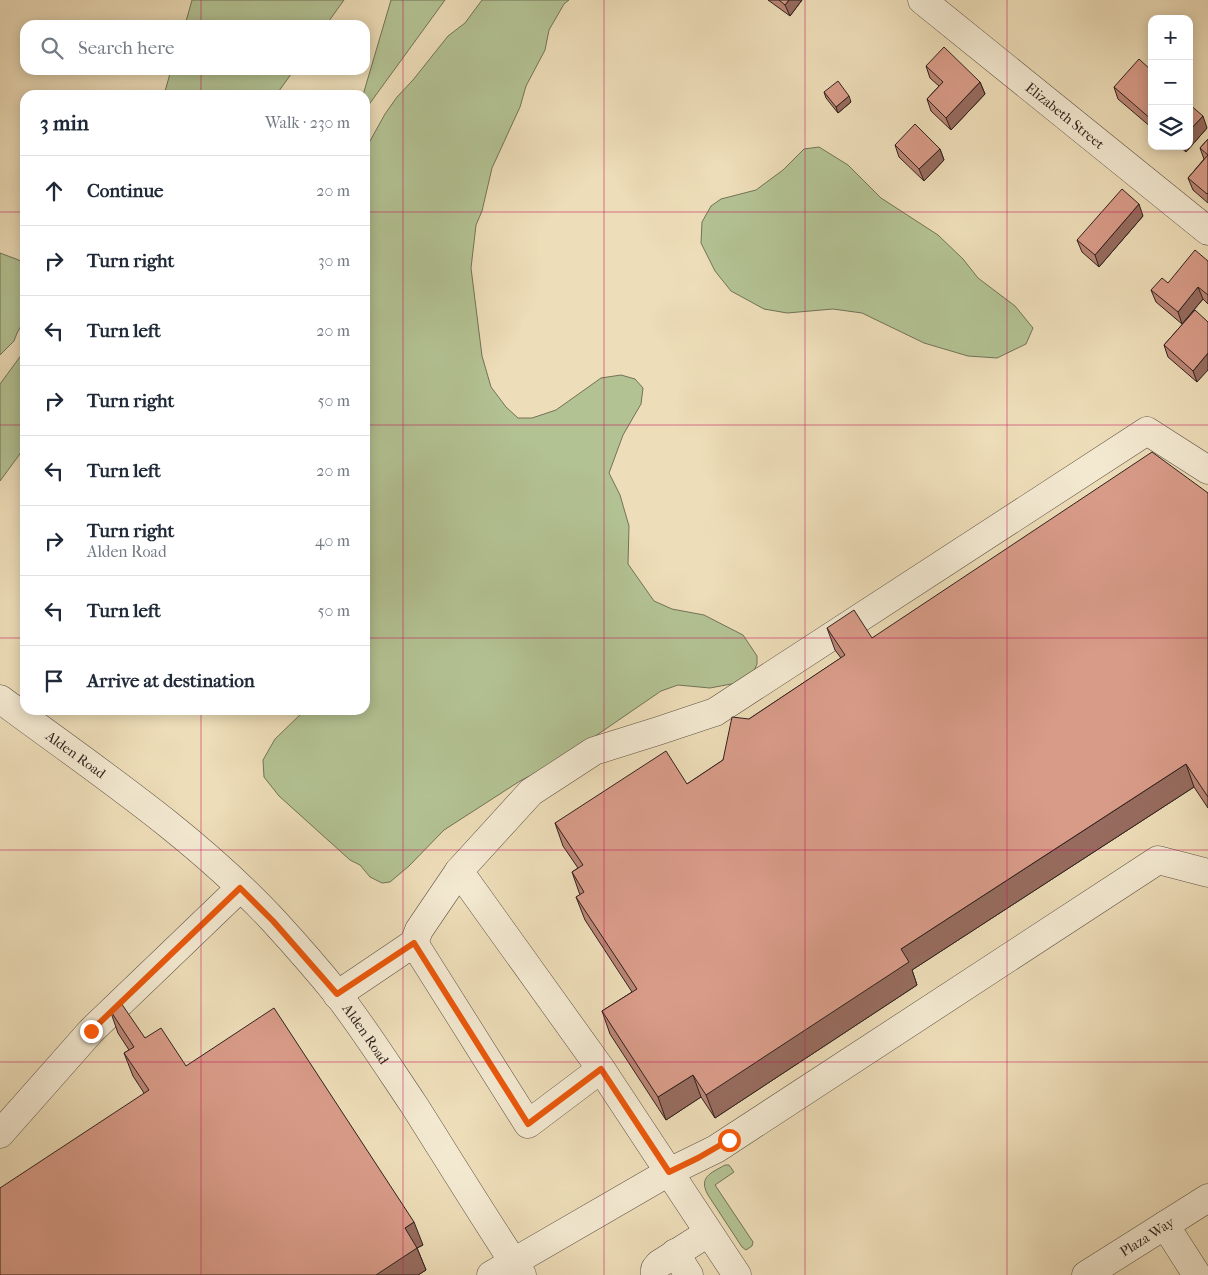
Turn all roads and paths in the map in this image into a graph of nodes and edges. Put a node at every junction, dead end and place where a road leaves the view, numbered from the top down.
1 (922, 0) edge
2 (1208, 231) edge
3 (1208, 470) edge
4 (0, 699) edge
5 (20, 714) edge
6 (22, 715) edge
7 (459, 872) junction
8 (1208, 873) edge
9 (240, 888) junction
10 (414, 943) junction
11 (337, 994) junction
12 (601, 1069) junction
13 (0, 1134) edge
14 (669, 1172) junction
15 (1208, 1198) edge
16 (1165, 1225) junction
17 (708, 1233) junction
18 (682, 1264) edge
19 (509, 1271) edge
20 (1099, 1271) edge
21 (655, 1275) edge
22 (737, 1275) edge
23 (1197, 1275) edge

1 - 2 street, Elizabeth Street
3 - 7 street
4 - 5 street, Alden Road
6 - 9 street, Alden Road
7 - 10 street
7 - 12 street
8 - 14 street
9 - 11 street, Alden Road
9 - 13 street
10 - 11 street
10 - 12 street
11 - 19 street, Alden Road
12 - 14 street
14 - 17 street
14 - 19 street
15 - 16 street, Plaza Way
16 - 20 street, Plaza Way
16 - 23 street
17 - 18 street
17 - 22 street
18 - 21 street

